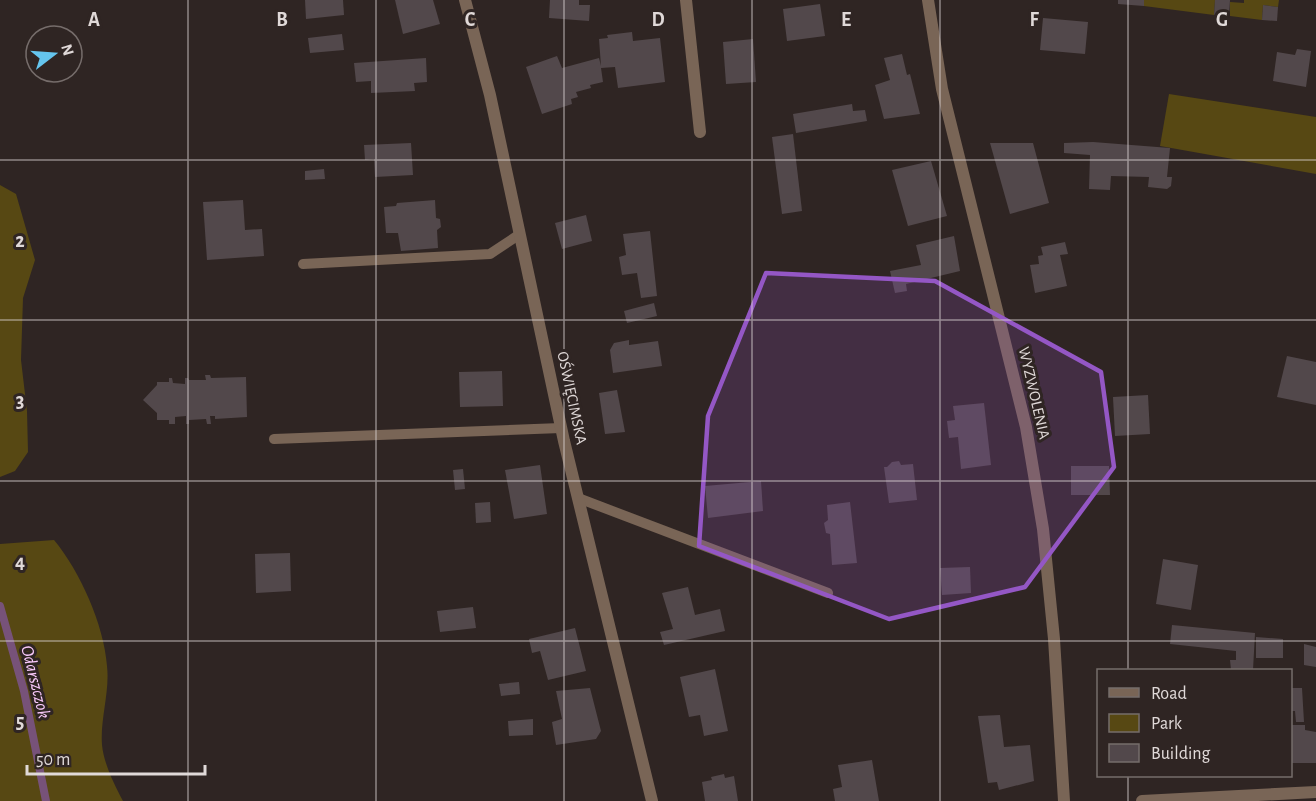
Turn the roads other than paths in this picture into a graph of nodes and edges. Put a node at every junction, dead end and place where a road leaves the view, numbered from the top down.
1 (465, 0) edge
2 (686, 0) edge
3 (928, 0) edge
4 (700, 132) dead end
5 (520, 234) junction
6 (303, 264) dead end
7 (561, 429) junction
8 (274, 439) dead end
9 (578, 498) junction
10 (828, 593) dead end
11 (1316, 792) edge
12 (1176, 800) edge
13 (652, 801) edge
14 (1064, 801) edge
15 (1142, 801) edge

1 - 5 street, OŚWIĘCIMSKA
2 - 4 street
3 - 14 street, WYZWOLENIA
5 - 6 lane
5 - 7 street, OŚWIĘCIMSKA
7 - 8 lane
7 - 9 street, OŚWIĘCIMSKA
9 - 10 lane
9 - 13 street, OŚWIĘCIMSKA
11 - 12 street
12 - 15 street

